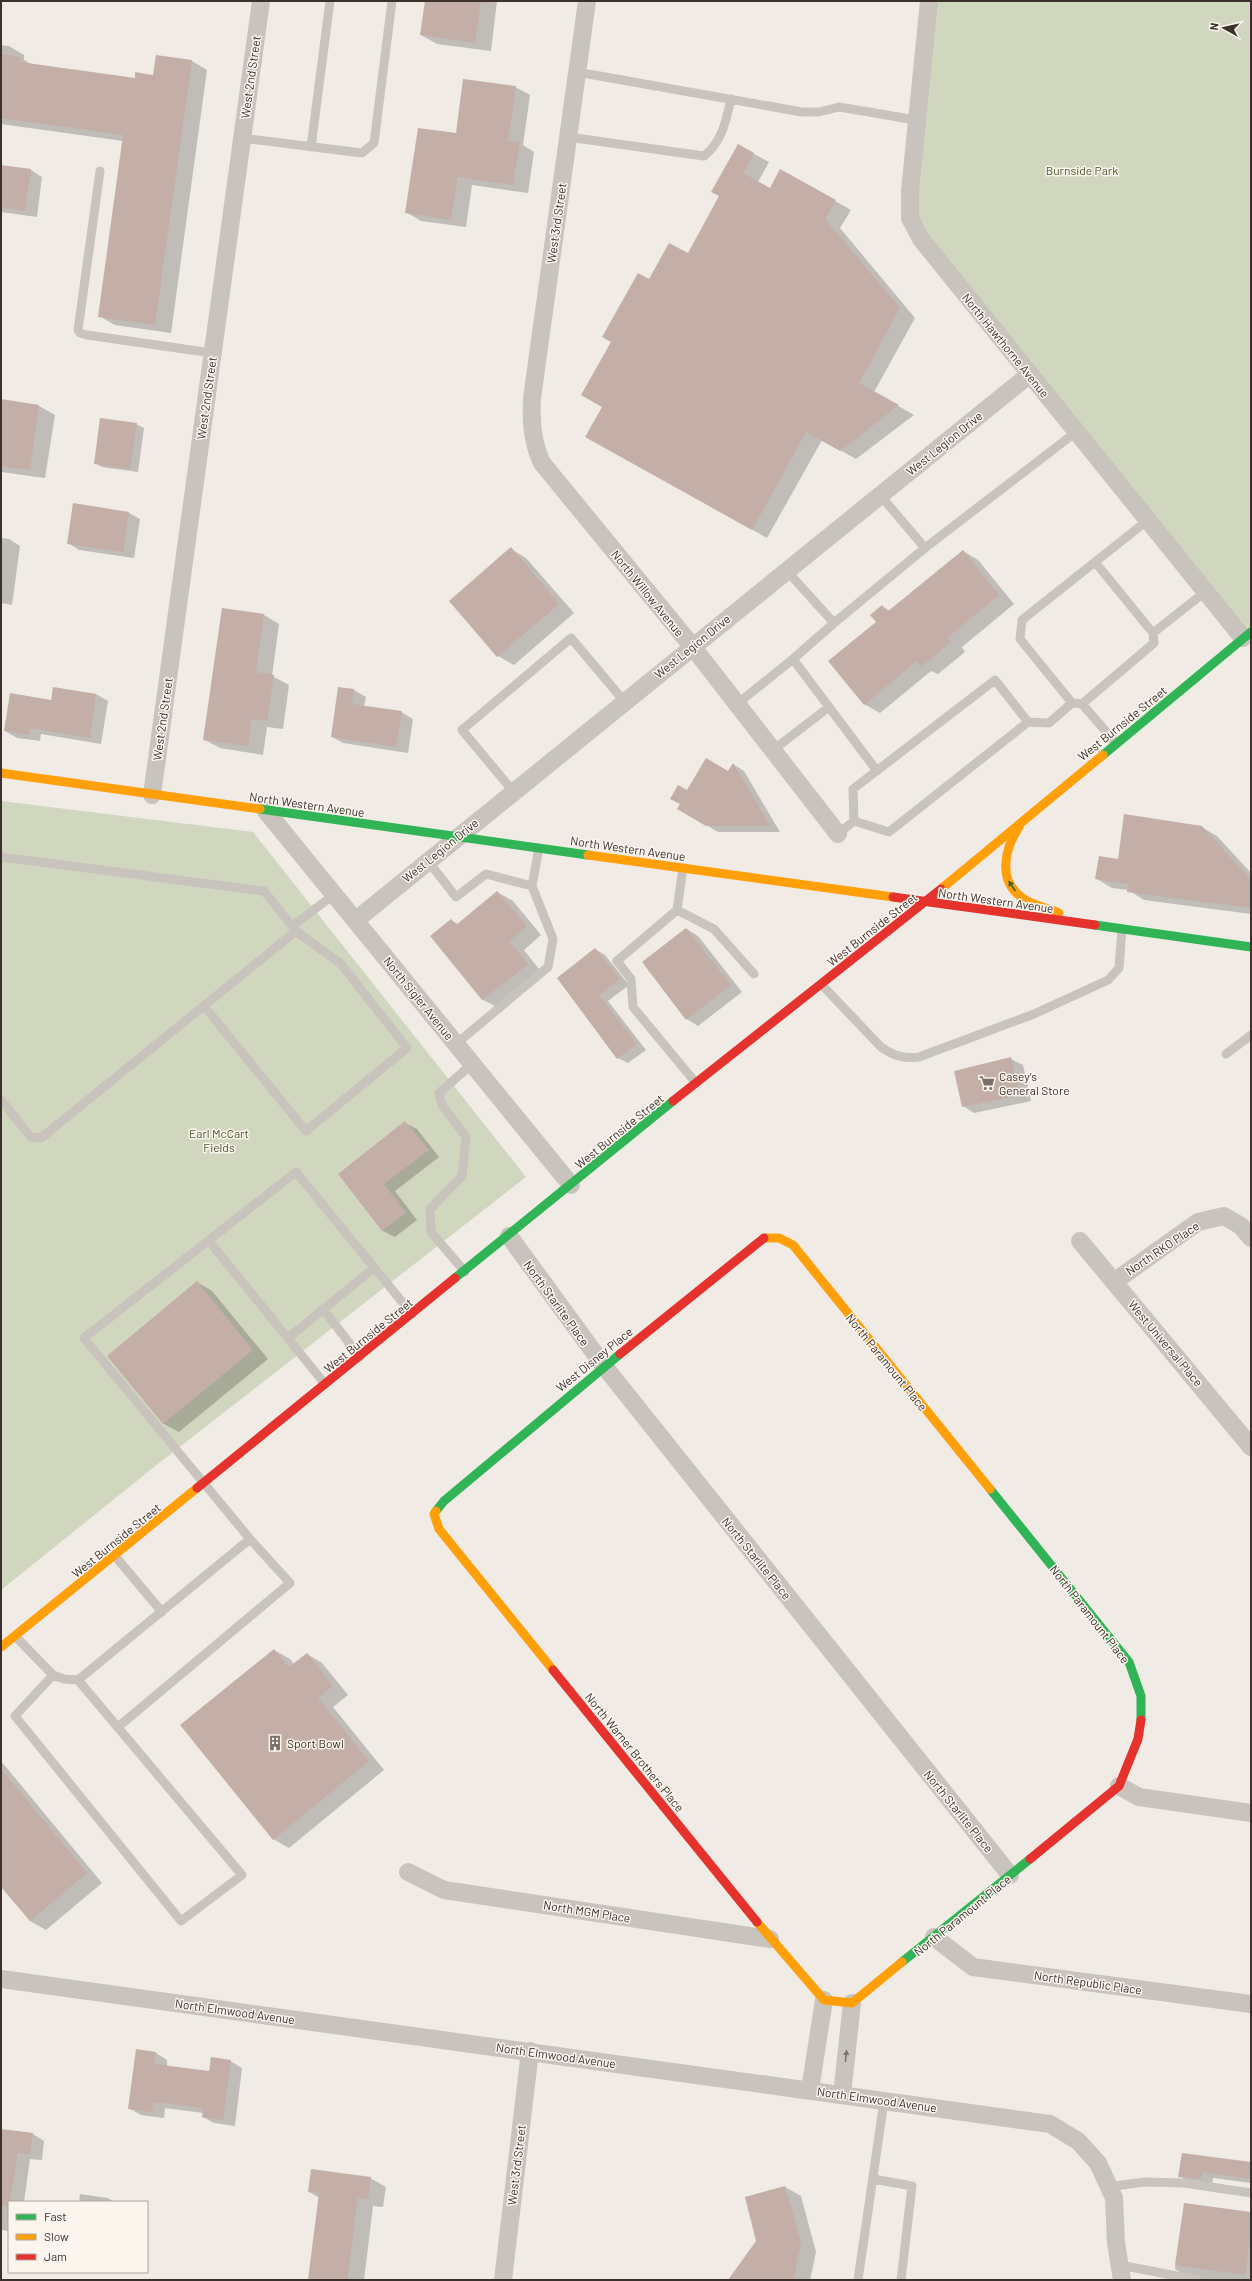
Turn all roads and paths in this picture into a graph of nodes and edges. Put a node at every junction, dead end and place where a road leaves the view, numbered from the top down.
1 (261, 1) edge
2 (330, 1) edge
3 (392, 1) edge
4 (587, 1) edge
5 (928, 1) edge
6 (577, 72) junction
7 (731, 99) junction
8 (916, 120) junction
9 (568, 137) junction
10 (242, 138) junction
11 (311, 147) junction
12 (100, 171) dead end
13 (212, 353) junction
14 (1030, 374) junction
15 (1076, 432) junction
16 (534, 446) joint
17 (880, 495) junction
18 (1148, 520) junction
19 (925, 548) junction
20 (1095, 562) junction
21 (786, 570) junction
22 (1205, 592) junction
23 (834, 623) junction
24 (1153, 633) junction
25 (1247, 635) edge
26 (692, 646) junction
27 (793, 659) junction
28 (624, 701) junction
29 (1072, 703) junction
30 (736, 704) junction
31 (1082, 704) junction
32 (829, 707) junction
33 (1028, 722) junction
34 (1116, 743) junction
35 (773, 750) junction
36 (877, 771) junction
37 (1, 774) edge
38 (513, 791) junction
39 (152, 795) junction
40 (266, 811) junction
41 (1030, 814) junction
42 (854, 821) junction
43 (838, 834) joint
44 (457, 836) junction
45 (538, 848) junction
46 (1, 857) edge
47 (428, 860) junction
48 (684, 868) junction
49 (532, 886) junction
50 (335, 894) junction
51 (925, 902) junction
52 (677, 910) junction
53 (356, 920) junction
54 (1096, 926) junction
55 (294, 928) junction
56 (1122, 929) junction
57 (1251, 947) edge
58 (754, 974) dead end
59 (821, 984) junction
60 (204, 1006) junction
61 (1251, 1035) edge
62 (456, 1044) junction
63 (1226, 1054) dead end
64 (472, 1064) junction
65 (696, 1083) junction
66 (1, 1100) edge
67 (571, 1185) junction
68 (509, 1236) junction
69 (779, 1238) joint
70 (1251, 1238) edge
71 (1080, 1240) dead end
72 (209, 1241) junction
73 (374, 1268) junction
74 (465, 1272) junction
75 (1115, 1281) junction
76 (323, 1309) junction
77 (412, 1314) junction
78 (288, 1338) junction
79 (360, 1357) junction
80 (604, 1366) junction
81 (326, 1385) junction
82 (1250, 1444) edge
83 (203, 1484) junction
84 (434, 1514) joint
85 (250, 1539) junction
86 (115, 1556) junction
87 (162, 1612) junction
88 (15, 1636) junction
89 (1, 1647) edge
90 (53, 1675) junction
91 (78, 1680) junction
92 (118, 1727) junction
93 (1119, 1786) junction
94 (1251, 1812) edge
95 (408, 1872) dead end
96 (1010, 1876) junction
97 (934, 1937) junction
98 (770, 1939) junction
99 (1, 1979) edge
100 (824, 2000) junction
101 (852, 2003) junction
102 (1251, 2004) edge
103 (530, 2051) junction
104 (810, 2090) junction
105 (842, 2095) junction
106 (884, 2101) junction
107 (873, 2178) junction
108 (1108, 2187) junction
109 (1251, 2193) edge
110 (1121, 2272) edge
111 (503, 2280) edge
112 (858, 2280) edge
113 (901, 2280) edge
114 (1197, 2280) edge

1 - 10 street, West 2nd Street
2 - 11 lane
3 - 11 lane
4 - 6 street, West 3rd Street
5 - 8 street, North Hawthorne Avenue
6 - 7 lane
6 - 9 street, West 3rd Street
7 - 8 lane
7 - 9 lane
8 - 14 street, North Hawthorne Avenue
9 - 16 street, West 3rd Street
10 - 11 lane
10 - 13 street, West 2nd Street
12 - 13 lane
13 - 39 street, West 2nd Street
14 - 15 street, North Hawthorne Avenue
14 - 17 street, West Legion Drive
15 - 18 street, North Hawthorne Avenue
15 - 19 lane
16 - 26 street, North Willow Avenue
17 - 19 lane
17 - 21 street, West Legion Drive
18 - 20 lane
18 - 22 street, North Hawthorne Avenue
19 - 23 lane
20 - 24 lane
20 - 29 lane
21 - 23 lane
21 - 26 street, West Legion Drive
22 - 24 lane
22 - 25 street, North Hawthorne Avenue
23 - 27 lane
24 - 31 lane
25 - 34 street, West Burnside Street
26 - 28 street, West Legion Drive
26 - 30 street, North Willow Avenue
27 - 30 lane
27 - 32 lane
28 - 38 street, West Legion Drive
28 - 38 lane
29 - 31 lane
29 - 33 lane
30 - 35 street, North Willow Avenue
31 - 34 lane
32 - 35 lane
32 - 36 lane
33 - 36 lane
33 - 42 lane
34 - 41 street, West Burnside Street
35 - 43 street, North Willow Avenue
36 - 42 lane
37 - 39 street, North Western Avenue
38 - 44 street, West Legion Drive
39 - 40 street, North Western Avenue
40 - 44 street, North Western Avenue
40 - 50 street, North Sigler Avenue
41 - 51 street, West Burnside Street
54 -> 41 street
42 - 43 lane
44 - 45 street, North Western Avenue
44 - 47 street, West Legion Drive
45 - 48 street, North Western Avenue
45 - 49 lane
46 - 55 lane
47 - 49 lane
47 - 53 street, West Legion Drive
48 - 51 street, North Western Avenue
48 - 52 lane
49 - 62 lane
50 - 53 street, North Sigler Avenue
50 - 55 lane
51 - 54 street, North Western Avenue
51 - 59 street, West Burnside Street
52 - 58 lane
52 - 65 lane
53 - 62 street, North Sigler Avenue
54 - 56 street, North Western Avenue
55 - 60 lane
55 - 60 lane
56 - 57 street, North Western Avenue
56 - 59 lane
59 - 65 street, West Burnside Street
60 - 66 lane
61 - 63 lane
62 - 64 street, North Sigler Avenue
64 - 67 street, North Sigler Avenue
64 - 74 lane
65 - 67 street, West Burnside Street
67 - 68 street, West Burnside Street
68 - 74 street, West Burnside Street
68 - 80 street, North Starlite Place
69 - 80 street, West Disney Place
69 - 93 street, North Paramount Place
70 - 75 street, North RKO Place
71 - 75 street, West Universal Place
72 - 73 lane
72 - 78 lane
72 - 83 lane
73 - 76 lane
73 - 77 lane
74 - 77 street, West Burnside Street
75 - 82 street, West Universal Place
76 - 78 lane
76 - 79 lane
77 - 79 street, West Burnside Street
78 - 81 lane
79 - 81 street, West Burnside Street
80 - 84 street, West Disney Place
80 - 96 street, North Starlite Place
81 - 83 street, West Burnside Street
83 - 85 lane
83 - 86 street, West Burnside Street
84 - 98 street, North Warner Brothers Place
85 - 87 lane
85 - 92 lane
86 - 87 lane
86 - 88 street, West Burnside Street
87 - 91 lane
88 - 89 street, West Burnside Street
88 - 90 lane
90 - 91 lane
90 - 92 lane
91 - 92 lane
93 - 94 street
93 - 96 street, North Paramount Place
95 - 98 street, North MGM Place
96 - 97 street, North Paramount Place
97 - 101 street, North Paramount Place
97 - 102 street, North Republic Place
98 - 100 street, North Warner Brothers Place
99 - 103 street, North Elmwood Avenue
100 - 101 street
100 - 104 street
105 -> 101 street
103 - 104 street, North Elmwood Avenue
103 - 111 street, West 3rd Street
104 - 105 street, North Elmwood Avenue
105 - 106 street, North Elmwood Avenue
106 - 107 lane
106 - 108 street, North Elmwood Avenue
107 - 112 lane
107 - 113 lane
108 - 109 lane
108 - 110 street, North Elmwood Avenue
110 - 114 lane

